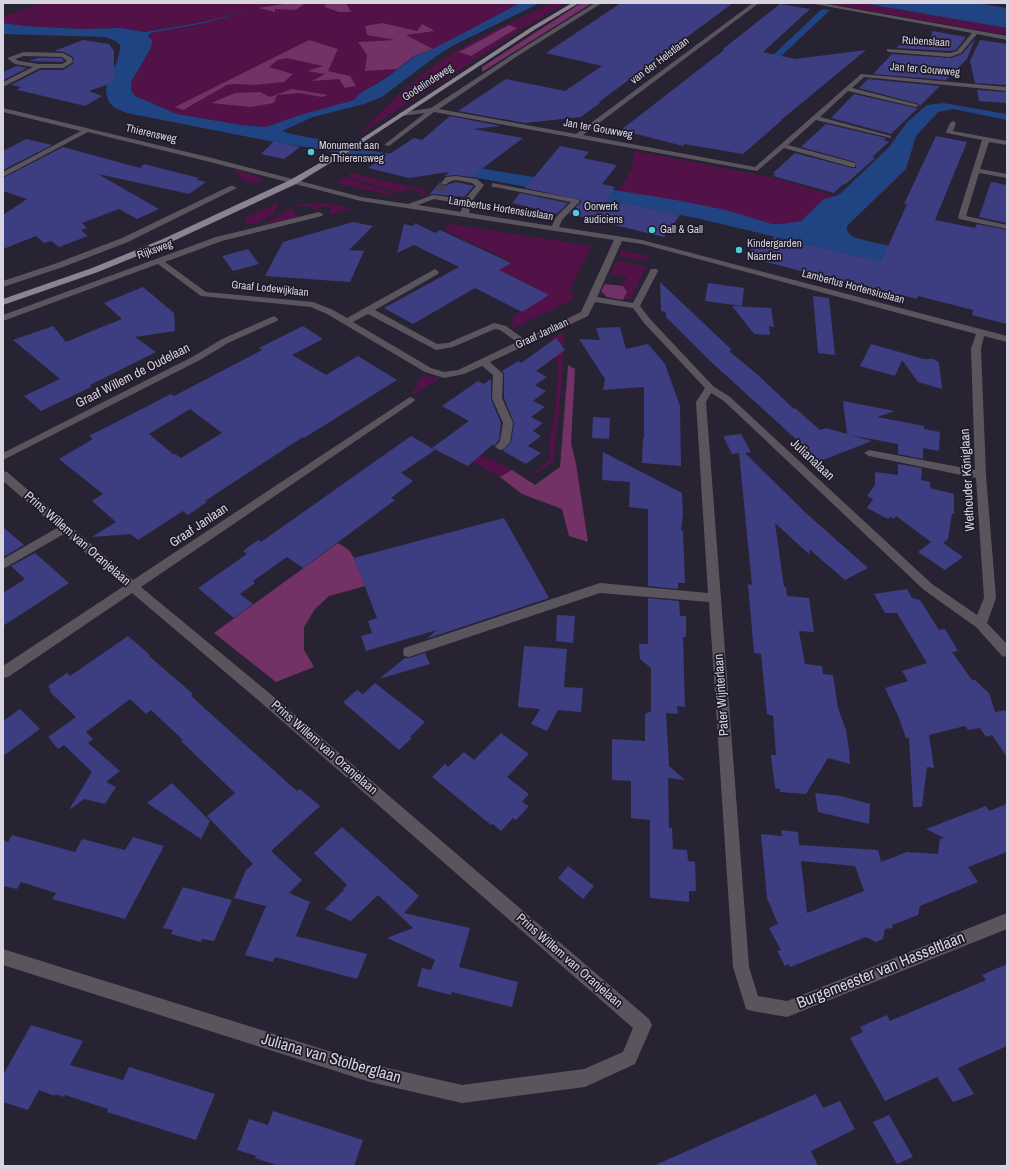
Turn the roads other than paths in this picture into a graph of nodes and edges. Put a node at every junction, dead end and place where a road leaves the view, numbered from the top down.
1 (576, 3) edge
2 (599, 3) edge
3 (756, 3) edge
4 (812, 3) edge
5 (975, 33) junction
6 (1007, 38) edge
7 (889, 50) dead end
8 (39, 66) junction
9 (3, 85) edge
10 (847, 89) junction
11 (1007, 89) edge
12 (916, 105) dead end
13 (3, 110) edge
14 (433, 110) junction
15 (401, 114) junction
16 (816, 118) junction
17 (953, 123) dead end
18 (87, 130) junction
19 (576, 137) junction
20 (889, 137) dead end
21 (986, 142) junction
22 (1007, 143) edge
23 (387, 145) dead end
24 (784, 146) junction
25 (852, 165) dead end
26 (976, 170) junction
27 (3, 175) edge
28 (1007, 176) edge
29 (294, 182) junction
30 (445, 183) tunnel mouth
31 (495, 185) dead end
32 (233, 188) dead end
33 (467, 202) junction
34 (410, 206) junction
35 (319, 214) dead end
36 (465, 214) junction
37 (1007, 226) edge
38 (554, 229) junction
39 (620, 238) junction
40 (159, 260) junction
41 (654, 271) dead end
42 (435, 272) dead end
43 (3, 284) edge
44 (593, 299) junction
45 (3, 302) edge
46 (636, 306) junction
47 (368, 310) junction
48 (3, 318) edge
49 (274, 319) dead end
50 (347, 322) junction
51 (981, 332) junction
52 (1007, 339) edge
53 (524, 343) junction
54 (484, 362) junction
55 (444, 376) joint
56 (710, 388) junction
57 (410, 400) dead end
58 (500, 447) dead end
59 (869, 453) dead end
60 (3, 457) edge
61 (3, 475) edge
62 (981, 475) junction
63 (65, 528) junction
64 (3, 565) edge
65 (133, 587) junction
66 (715, 598) junction
67 (980, 624) junction
68 (409, 652) dead end
69 (1007, 652) edge
70 (3, 674) edge
71 (1007, 920) edge
72 (3, 957) edge
73 (752, 1003) joint
74 (643, 1025) joint

1 - 15 main road, Godelindeweg
2 - 14 street, Godelindeweg
3 - 19 street, van der Helstlaan
4 - 5 street, Rubenslaan
5 - 6 street, Rubenslaan
5 - 7 street, Rubenslaan
8 - 8 street
8 - 9 street
10 - 11 street, Jan ter Gouwweg
10 - 12 street
10 - 16 street, Jan ter Gouwweg
13 - 18 street, Thierensweg
14 - 15 street, Jan ter Gouwweg
14 - 19 street, Jan ter Gouwweg
14 - 23 street, Godelindeweg
15 - 29 main road, Godelindeweg
16 - 20 street
16 - 24 street, Jan ter Gouwweg
17 - 21 street
18 - 27 street
18 - 29 street, Thierensweg
19 - 24 street, Jan ter Gouwweg
21 - 22 street
21 - 26 street
24 - 25 street
26 - 28 street
26 - 37 street
29 - 34 street, Lambertus Hortensiuslaan
29 - 45 main road, Rijksweg
30 - 33 street
31 - 38 street
32 - 43 street, Rijksweg
33 - 34 street
33 - 36 street
34 - 36 street, Lambertus Hortensiuslaan
35 - 40 street, Rijksweg
36 - 38 street, Lambertus Hortensiuslaan
38 - 39 street, Lambertus Hortensiuslaan
39 - 44 street, Graaf Janlaan
39 - 51 street, Lambertus Hortensiuslaan
40 - 48 street, Rijksweg
40 - 50 street, Graaf Lodewijklaan
41 - 46 street
42 - 47 street
44 - 46 street
44 - 53 street, Graaf Janlaan
46 - 56 street, Julianalaan
47 - 50 street
47 - 53 street
49 - 60 street, Graaf Willem de Oudelaan
50 - 55 street, Graaf Lodewijklaan
51 - 52 street, Lambertus Hortensiuslaan
51 - 62 street, Wethouder Königlaan
53 - 54 street, Graaf Janlaan
54 - 55 street, Graaf Janlaan
54 - 58 street
56 - 66 street, Pater Wijnterlaan
56 - 67 street, Julianalaan
57 - 65 street, Graaf Janlaan
59 - 62 street
61 - 63 street, Prins Willem van Oranjelaan
62 - 67 street, Wethouder Königlaan
63 - 64 street
63 - 65 street, Prins Willem van Oranjelaan
65 - 70 street, Graaf Janlaan
65 - 74 street, Prins Willem van Oranjelaan
66 - 68 street
66 - 73 street, Pater Wijnterlaan
67 - 69 street, Julianalaan
71 - 73 street, Burgemeester van Hasseltlaan
72 - 74 street, Juliana van Stolberglaan

